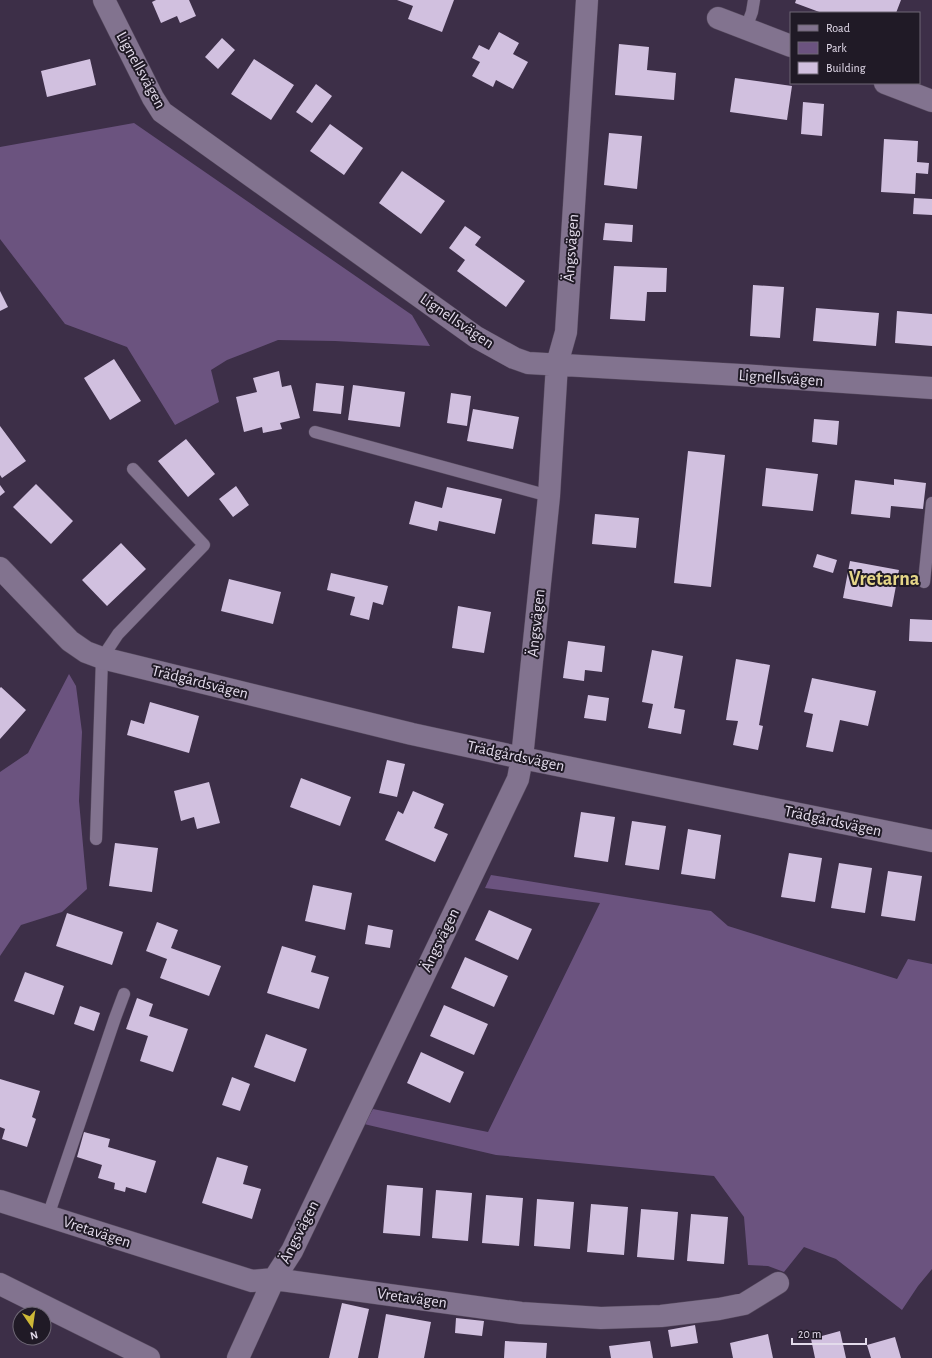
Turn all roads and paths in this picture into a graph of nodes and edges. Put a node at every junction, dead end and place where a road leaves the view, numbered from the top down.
1 (104, 0) edge
2 (586, 0) edge
3 (754, 0) edge
4 (718, 18) dead end
5 (746, 28) junction
6 (790, 46) edge
7 (888, 84) edge
8 (932, 101) edge
9 (557, 364) junction
10 (932, 388) edge
11 (315, 432) dead end
12 (133, 469) dead end
13 (549, 496) junction
14 (932, 503) edge
15 (0, 568) edge
16 (924, 582) dead end
17 (102, 658) junction
18 (522, 758) junction
19 (96, 839) dead end
20 (932, 841) edge
21 (124, 994) dead end
22 (0, 1201) edge
23 (48, 1216) junction
24 (274, 1279) junction
25 (778, 1283) dead end
26 (0, 1284) edge
27 (149, 1358) edge
28 (238, 1358) edge

1 - 9 street, Lignellsvägen
2 - 9 street, Ängsvägen
3 - 5 lane
4 - 5 street
5 - 6 street
7 - 8 street
9 - 10 street, Lignellsvägen
9 - 13 street, Ängsvägen
11 - 13 lane
12 - 17 lane
13 - 18 street, Ängsvägen
14 - 16 lane
15 - 17 street, Trädgårdsvägen
17 - 18 street, Trädgårdsvägen
17 - 19 lane
18 - 20 street, Trädgårdsvägen
18 - 24 street, Ängsvägen
21 - 23 lane, Vretavägen
22 - 23 street, Vretavägen
23 - 24 street, Vretavägen
24 - 25 street, Vretavägen
24 - 28 street, Ängsvägen
26 - 27 street

